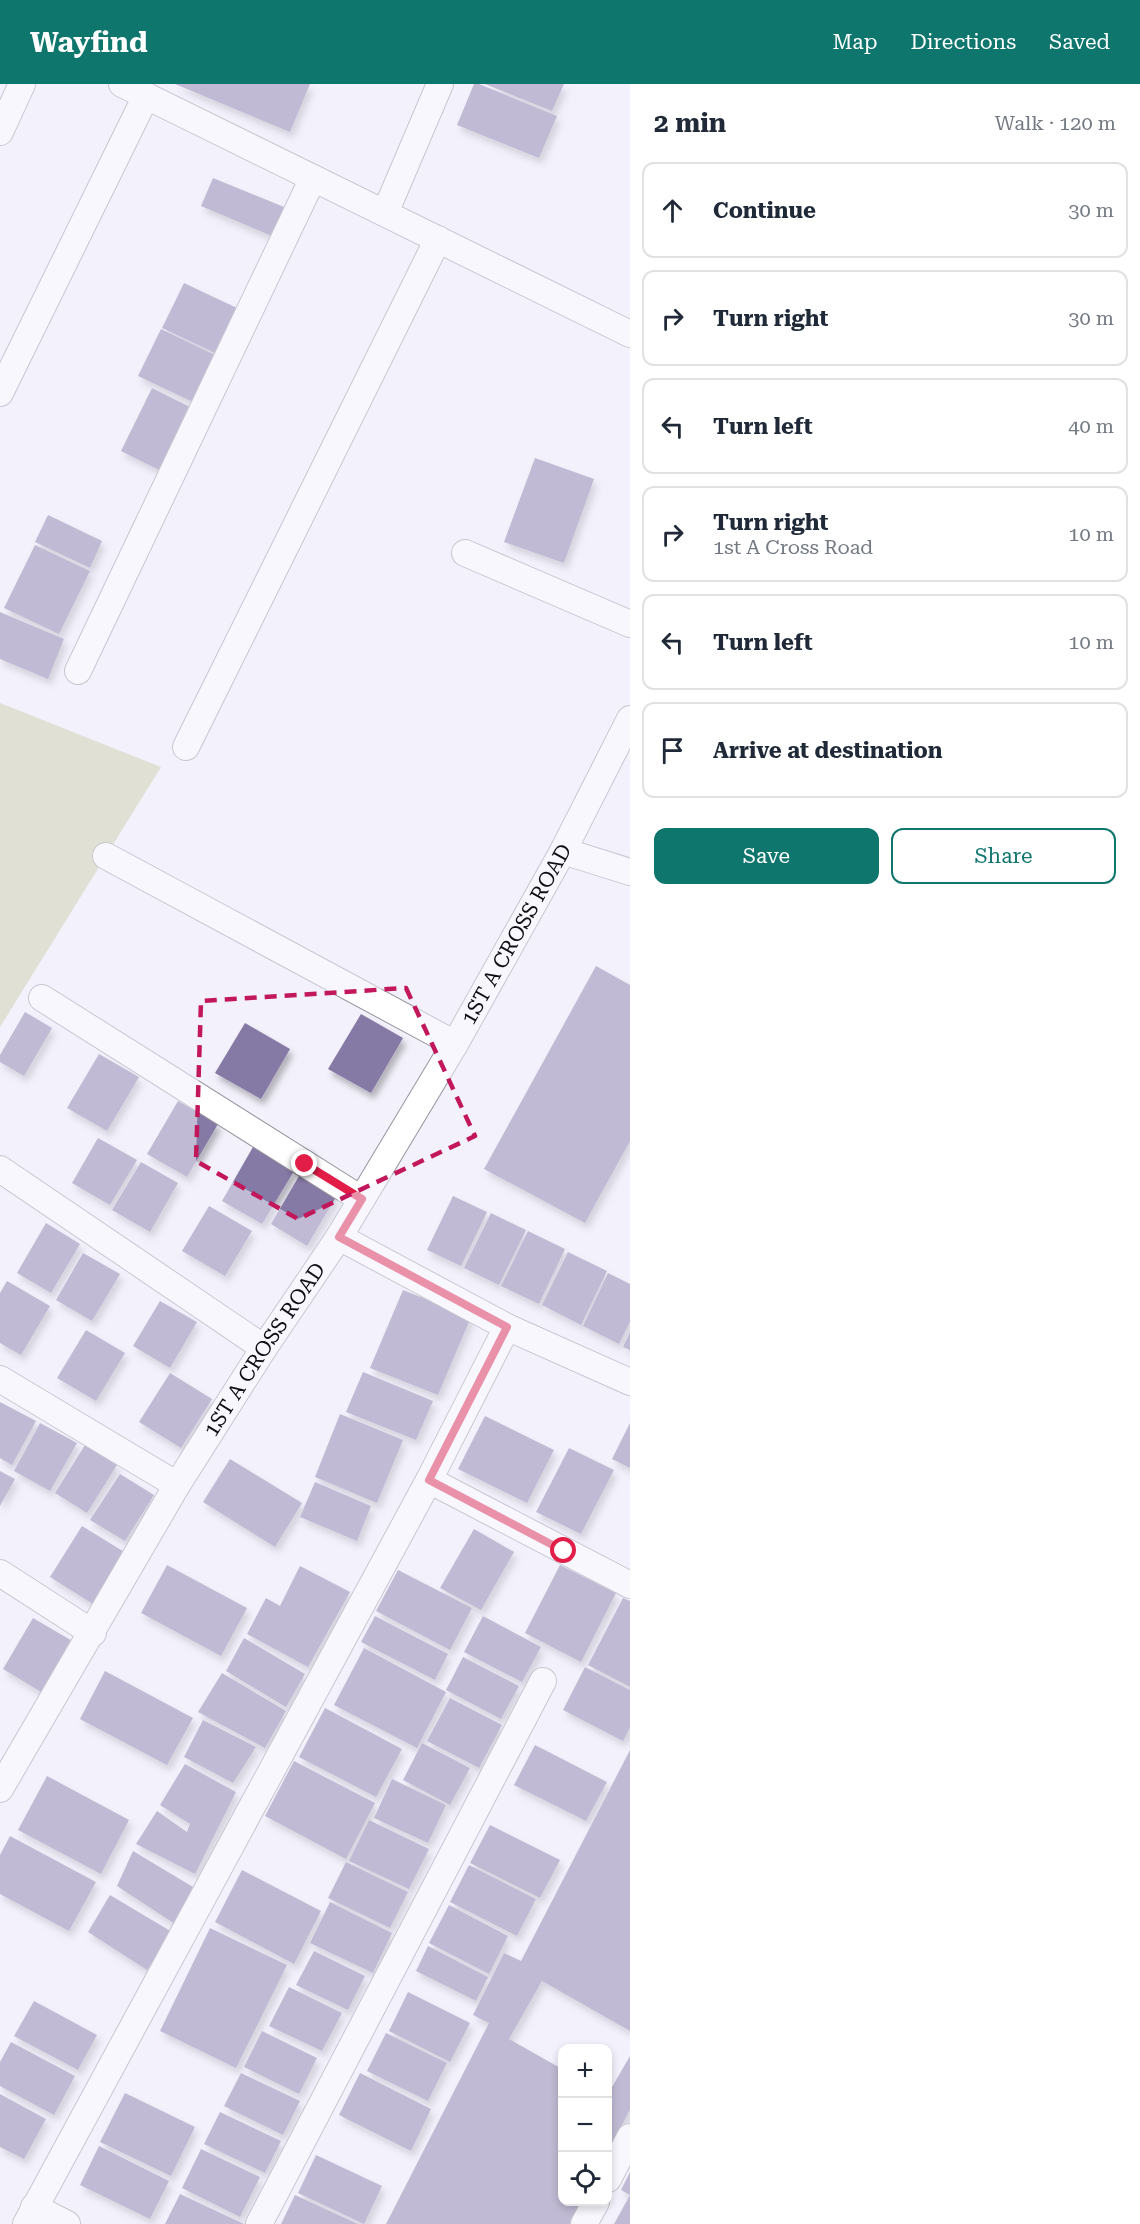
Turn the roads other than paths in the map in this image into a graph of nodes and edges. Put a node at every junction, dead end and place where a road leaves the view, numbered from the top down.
1 (22, 84) edge
2 (122, 84) edge
3 (440, 84) edge
4 (146, 96) junction
5 (0, 132) edge
6 (313, 178) junction
7 (385, 213) junction
8 (438, 239) junction
9 (630, 334) edge
10 (0, 393) edge
11 (465, 553) dead end
12 (630, 624) edge
13 (78, 671) dead end
14 (630, 719) edge
15 (186, 747) dead end
16 (563, 851) junction
17 (106, 856) dead end
18 (630, 873) edge
19 (42, 998) dead end
20 (455, 1044) junction
21 (0, 1169) edge
22 (362, 1199) junction
23 (339, 1237) junction
24 (507, 1327) junction
25 (264, 1348) junction
26 (0, 1379) edge
27 (630, 1382) edge
28 (429, 1480) junction
29 (177, 1485) junction
30 (0, 1573) edge
31 (630, 1584) edge
32 (93, 1633) junction
33 (543, 1681) dead end
34 (0, 1789) edge
35 (630, 2137) edge
36 (612, 2171) edge
37 (594, 2206) edge
38 (30, 2215) edge
39 (67, 2224) edge
40 (259, 2224) edge
41 (584, 2224) edge

1 - 5 street
2 - 4 street
3 - 7 street
4 - 6 street
4 - 10 street
6 - 7 street
6 - 13 street
7 - 8 street
8 - 9 street
8 - 15 street
11 - 12 street
14 - 16 street, 1ST A CROSS ROAD
16 - 18 street
16 - 20 street, 1ST A CROSS ROAD
17 - 20 street
19 - 22 street
20 - 22 street, 1ST A CROSS ROAD
21 - 25 street
22 - 23 street, 1ST A CROSS ROAD
23 - 24 street
23 - 25 street, 1ST A CROSS ROAD
24 - 27 street
24 - 28 street
25 - 29 street, 1ST A CROSS ROAD
26 - 29 street
28 - 31 street
28 - 38 street
29 - 32 street, 1ST A CROSS ROAD
30 - 32 street
32 - 34 street, 1ST A CROSS ROAD
33 - 40 street
35 - 36 street
37 - 41 street
38 - 39 street

